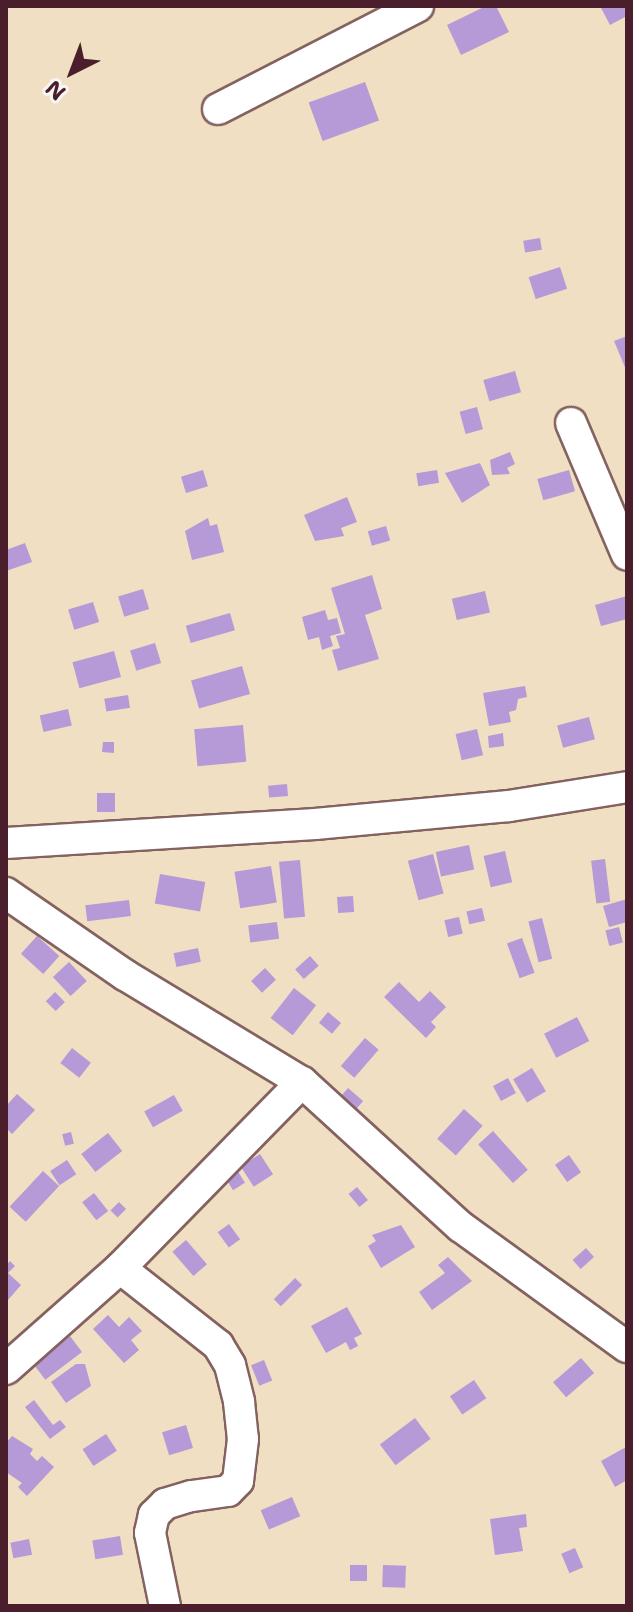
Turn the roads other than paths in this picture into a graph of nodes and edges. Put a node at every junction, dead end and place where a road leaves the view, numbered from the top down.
1 (418, 6) edge
2 (218, 109) dead end
3 (571, 423) dead end
4 (627, 555) edge
5 (627, 787) edge
6 (6, 843) edge
7 (6, 893) edge
8 (302, 1082) junction
9 (120, 1268) junction
10 (627, 1347) edge
11 (6, 1369) edge
12 (165, 1606) edge

1 - 2 street
3 - 4 street
5 - 6 street
7 - 8 street
8 - 9 street
8 - 10 street
9 - 11 street
9 - 12 street

